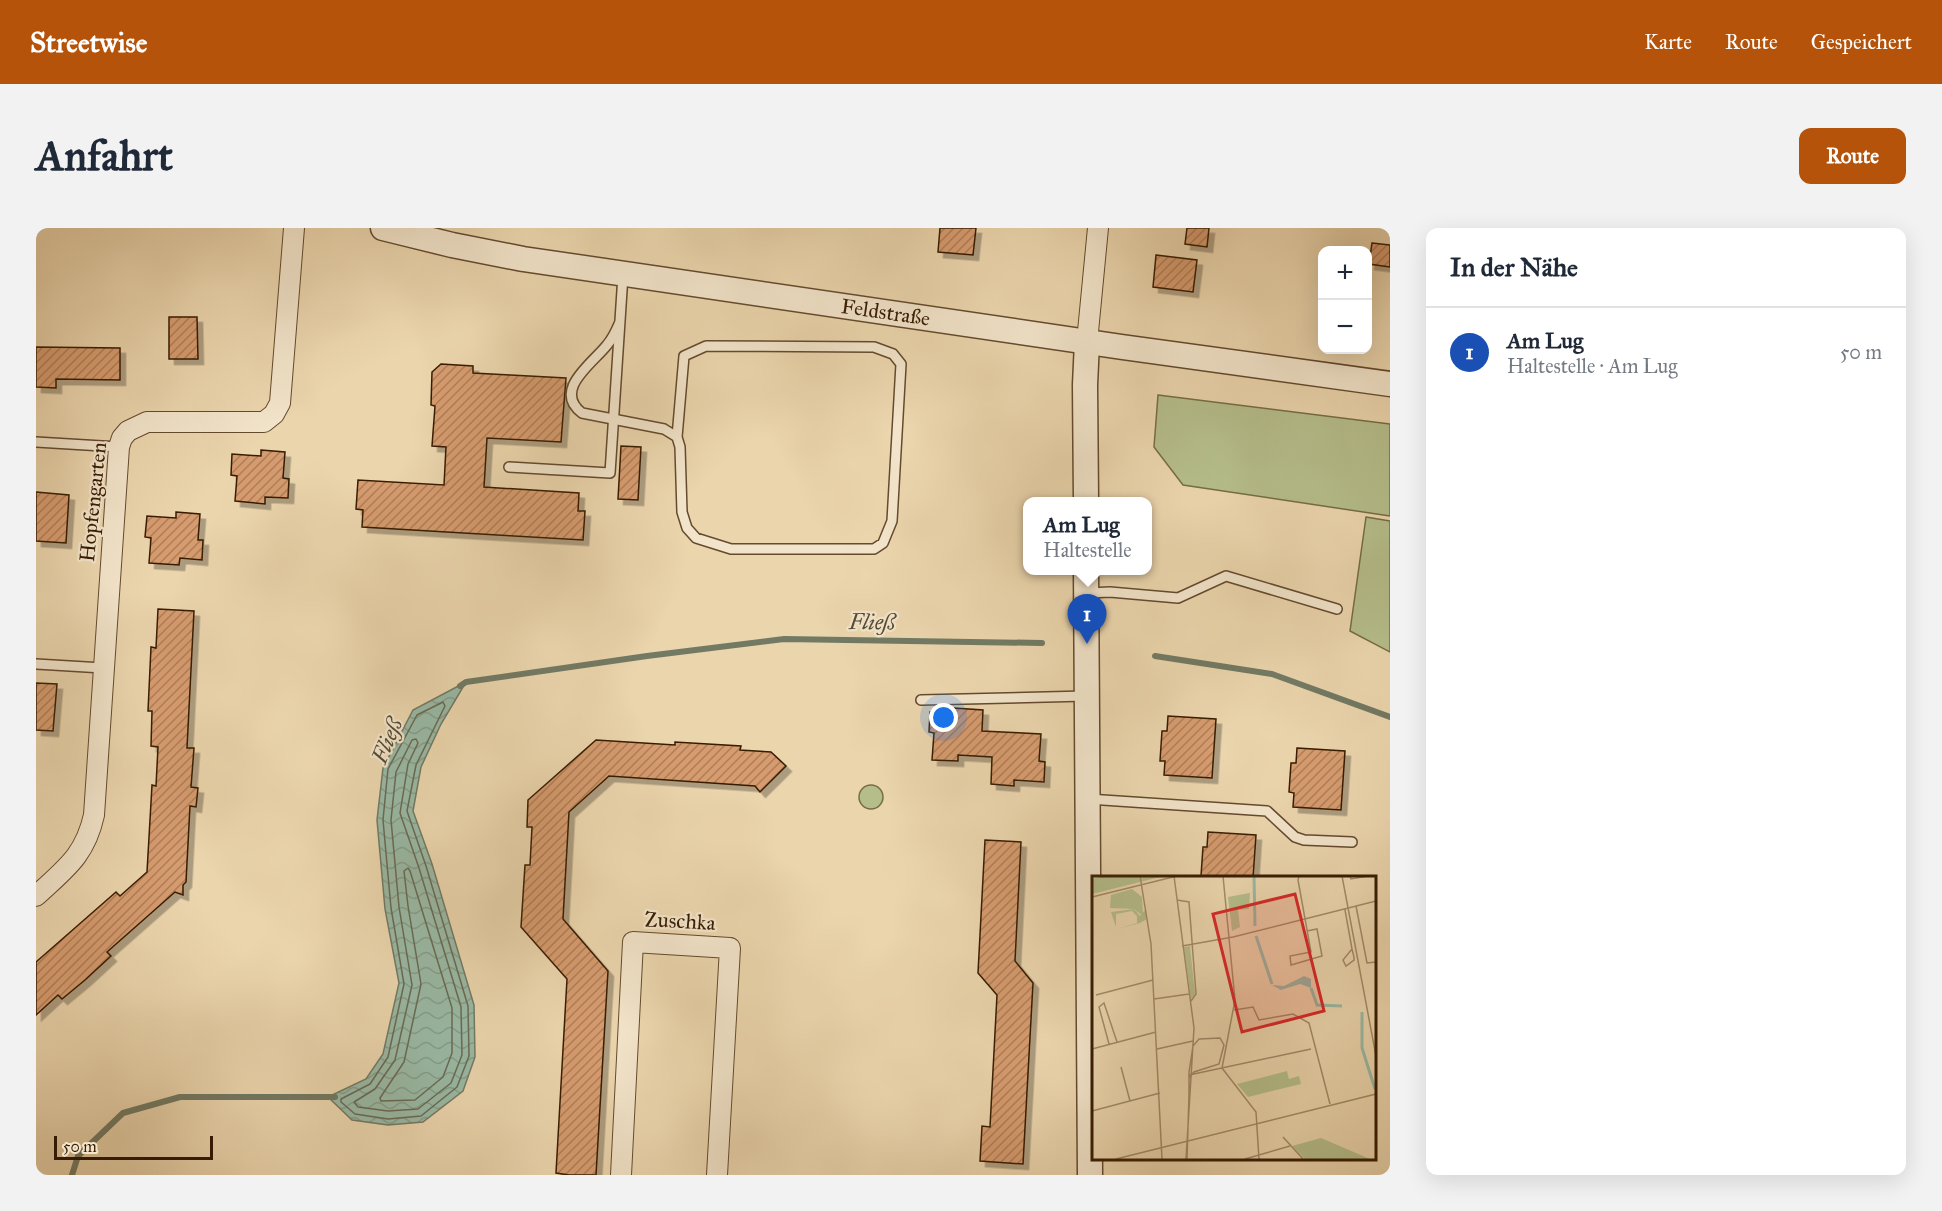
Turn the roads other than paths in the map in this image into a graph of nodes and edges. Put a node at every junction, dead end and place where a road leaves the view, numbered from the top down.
1 (294, 228) edge
2 (383, 228) edge
3 (1098, 228) edge
4 (623, 273) junction
5 (620, 324) junction
6 (1087, 342) junction
7 (1390, 384) edge
8 (613, 419) junction
9 (677, 437) junction
10 (36, 442) edge
11 (119, 447) junction
12 (508, 467) dead end
13 (1086, 497) edge
14 (1087, 582) edge
15 (1337, 609) dead end
16 (36, 664) edge
17 (104, 668) junction
18 (1087, 696) junction
19 (921, 700) dead end
20 (1088, 799) junction
21 (1352, 842) dead end
22 (36, 896) edge
23 (621, 1175) edge
24 (717, 1175) edge
25 (1090, 1175) edge

1 - 11 street, Hopfengarten
2 - 4 street, Feldstraße
3 - 6 street
4 - 5 lane
4 - 6 street, Feldstraße
5 - 8 lane
5 - 8 lane
6 - 7 street, Feldstraße
6 - 13 street
8 - 9 lane
8 - 12 lane
9 - 9 lane
10 - 11 lane
11 - 17 street, Hopfengarten
14 - 15 lane
14 - 18 street
16 - 17 lane
17 - 22 street, Hopfengarten
18 - 19 lane
18 - 20 street
20 - 21 lane
20 - 25 street
23 - 24 street, Zuschka

